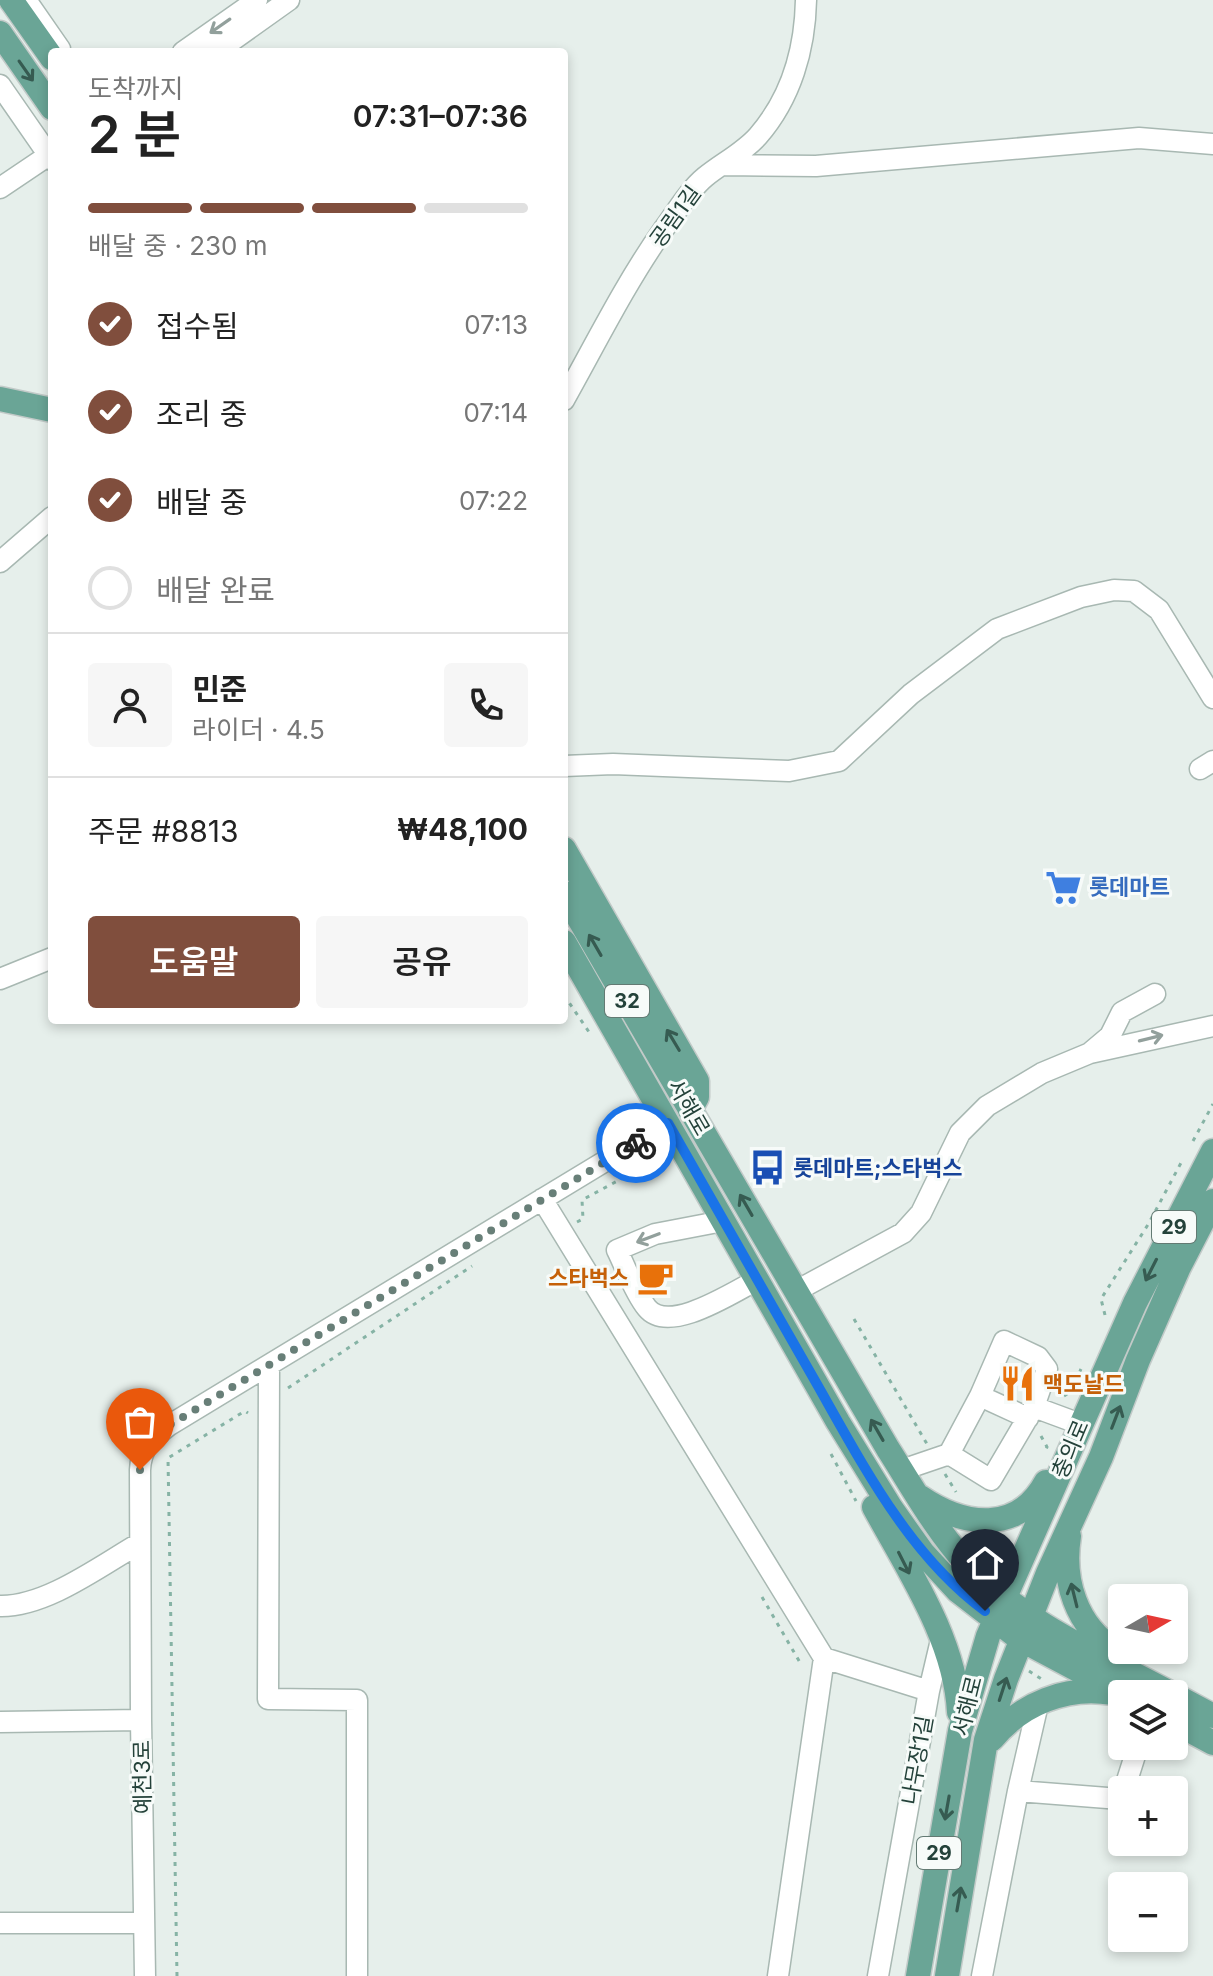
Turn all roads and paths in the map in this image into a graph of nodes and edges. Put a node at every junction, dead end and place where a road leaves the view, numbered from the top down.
1 (11, 0) edge
2 (26, 0) edge
3 (257, 0) edge
4 (289, 0) edge
5 (806, 0) edge
6 (0, 33) edge
7 (59, 48) edge
8 (189, 48) edge
9 (222, 48) edge
10 (48, 52) edge
11 (0, 85) edge
12 (48, 102) edge
13 (1213, 144) edge
14 (48, 152) edge
15 (48, 158) edge
16 (723, 165) junction
17 (0, 188) edge
18 (568, 393) edge
19 (0, 399) edge
20 (48, 409) edge
21 (48, 520) edge
22 (0, 562) edge
23 (1213, 698) edge
24 (568, 766) edge
25 (568, 856) edge
26 (568, 900) edge
27 (568, 950) edge
28 (48, 960) edge
29 (0, 979) edge
30 (1155, 994) dead end
31 (568, 1001) edge
32 (1213, 1026) edge
33 (596, 1042) dead end
34 (1090, 1053) junction
35 (690, 1110) junction
36 (661, 1127) junction
37 (1213, 1151) edge
38 (542, 1199) junction
39 (1213, 1201) edge
40 (723, 1221) junction
41 (562, 1231) junction
42 (483, 1259) dead end
43 (757, 1280) junction
44 (796, 1291) junction
45 (269, 1365) junction
46 (286, 1389) dead end
47 (980, 1396) junction
48 (269, 1412) junction
49 (1031, 1413) junction
50 (838, 1422) junction
51 (1075, 1436) junction
52 (829, 1450) dead end
53 (949, 1454) junction
54 (1101, 1457) junction
55 (902, 1470) junction
56 (918, 1496) junction
57 (859, 1507) dead end
58 (891, 1508) junction
59 (1075, 1514) junction
60 (140, 1543) junction
61 (759, 1592) dead end
62 (0, 1606) edge
63 (999, 1607) junction
64 (1025, 1628) junction
65 (941, 1640) junction
66 (824, 1658) junction
67 (807, 1675) dead end
68 (1111, 1680) edge
69 (1129, 1680) edge
70 (1108, 1690) edge
71 (929, 1691) junction
72 (1188, 1703) edge
73 (1038, 1704) junction
74 (1213, 1716) edge
75 (141, 1720) junction
76 (0, 1722) edge
77 (1188, 1730) edge
78 (960, 1731) junction
79 (986, 1740) junction
80 (1213, 1743) edge
81 (1018, 1791) junction
82 (1108, 1798) edge
83 (0, 1923) edge
84 (144, 1923) junction
85 (145, 1976) edge
86 (177, 1976) edge
87 (357, 1976) edge
88 (778, 1976) edge
89 (878, 1976) edge
90 (918, 1976) edge
91 (947, 1976) edge
92 (982, 1976) edge

1 - 10 main road
2 - 7 street
3 -> 8 street
4 - 9 street
5 - 16 street, 공림1길
6 -> 12 main road
11 - 14 street
13 - 16 street
15 - 17 street
16 - 18 street, 공림1길
19 - 20 main road
21 - 22 street
23 - 24 street
35 -> 25 main road
35 -> 26 main road, 서해로 / 32
27 - 36 main road, 서해로 / 32
28 - 29 street
30 - 34 street
31 - 33 path
34 -> 32 street
34 - 44 street
44 -> 35 main road, 서해로 / 32
36 - 38 street
36 - 40 main road, 서해로 / 32
36 - 41 path
37 -> 51 main road, 충의로 / 29
38 - 41 street
38 - 45 street
54 -> 39 main road, 충의로 / 29
40 - 43 main road, 서해로 / 32
40 -> 43 street
41 - 66 street
42 - 46 path
43 - 50 main road, 서해로 / 32
55 -> 44 main road, 서해로 / 32
45 - 48 street
45 - 60 street
47 - 49 street
47 - 49 street
47 - 53 street
48 - 86 path
48 - 87 street
49 - 51 street
49 - 53 street
50 - 58 main road, 서해로 / 32
50 -> 65 main road
51 - 54 main road
51 - 56 main road
51 - 63 main road, 충의로 / 29
52 - 57 path
53 - 55 street
54 - 59 main road, 충의로 / 29
55 - 56 main road, 서해로 / 32
56 - 58 main road
56 - 63 main road, 서해로
58 - 63 main road, 서해로 / 32
59 - 64 main road, 충의로 / 29
69 -> 59 main road
60 - 62 street
60 - 75 street
61 - 67 path
63 - 64 main road, 32
63 - 78 main road, 서해로 / 29
64 - 68 main road
79 -> 64 main road, 서해로 / 29
65 - 71 street, 나무장1길
65 - 78 main road
66 - 71 street
66 - 88 street
70 - 73 main road
71 - 89 street, 나무장1길
72 - 74 main road
73 - 79 main road
73 - 81 street
75 - 76 street, 예천3로
75 - 84 street, 예천3로
77 - 80 main road
78 - 79 main road
78 -> 90 main road, 서해로 / 29
91 -> 79 main road, 서해로 / 29
81 - 82 street
81 - 92 street
83 - 84 street
84 - 85 street, 예천3로

